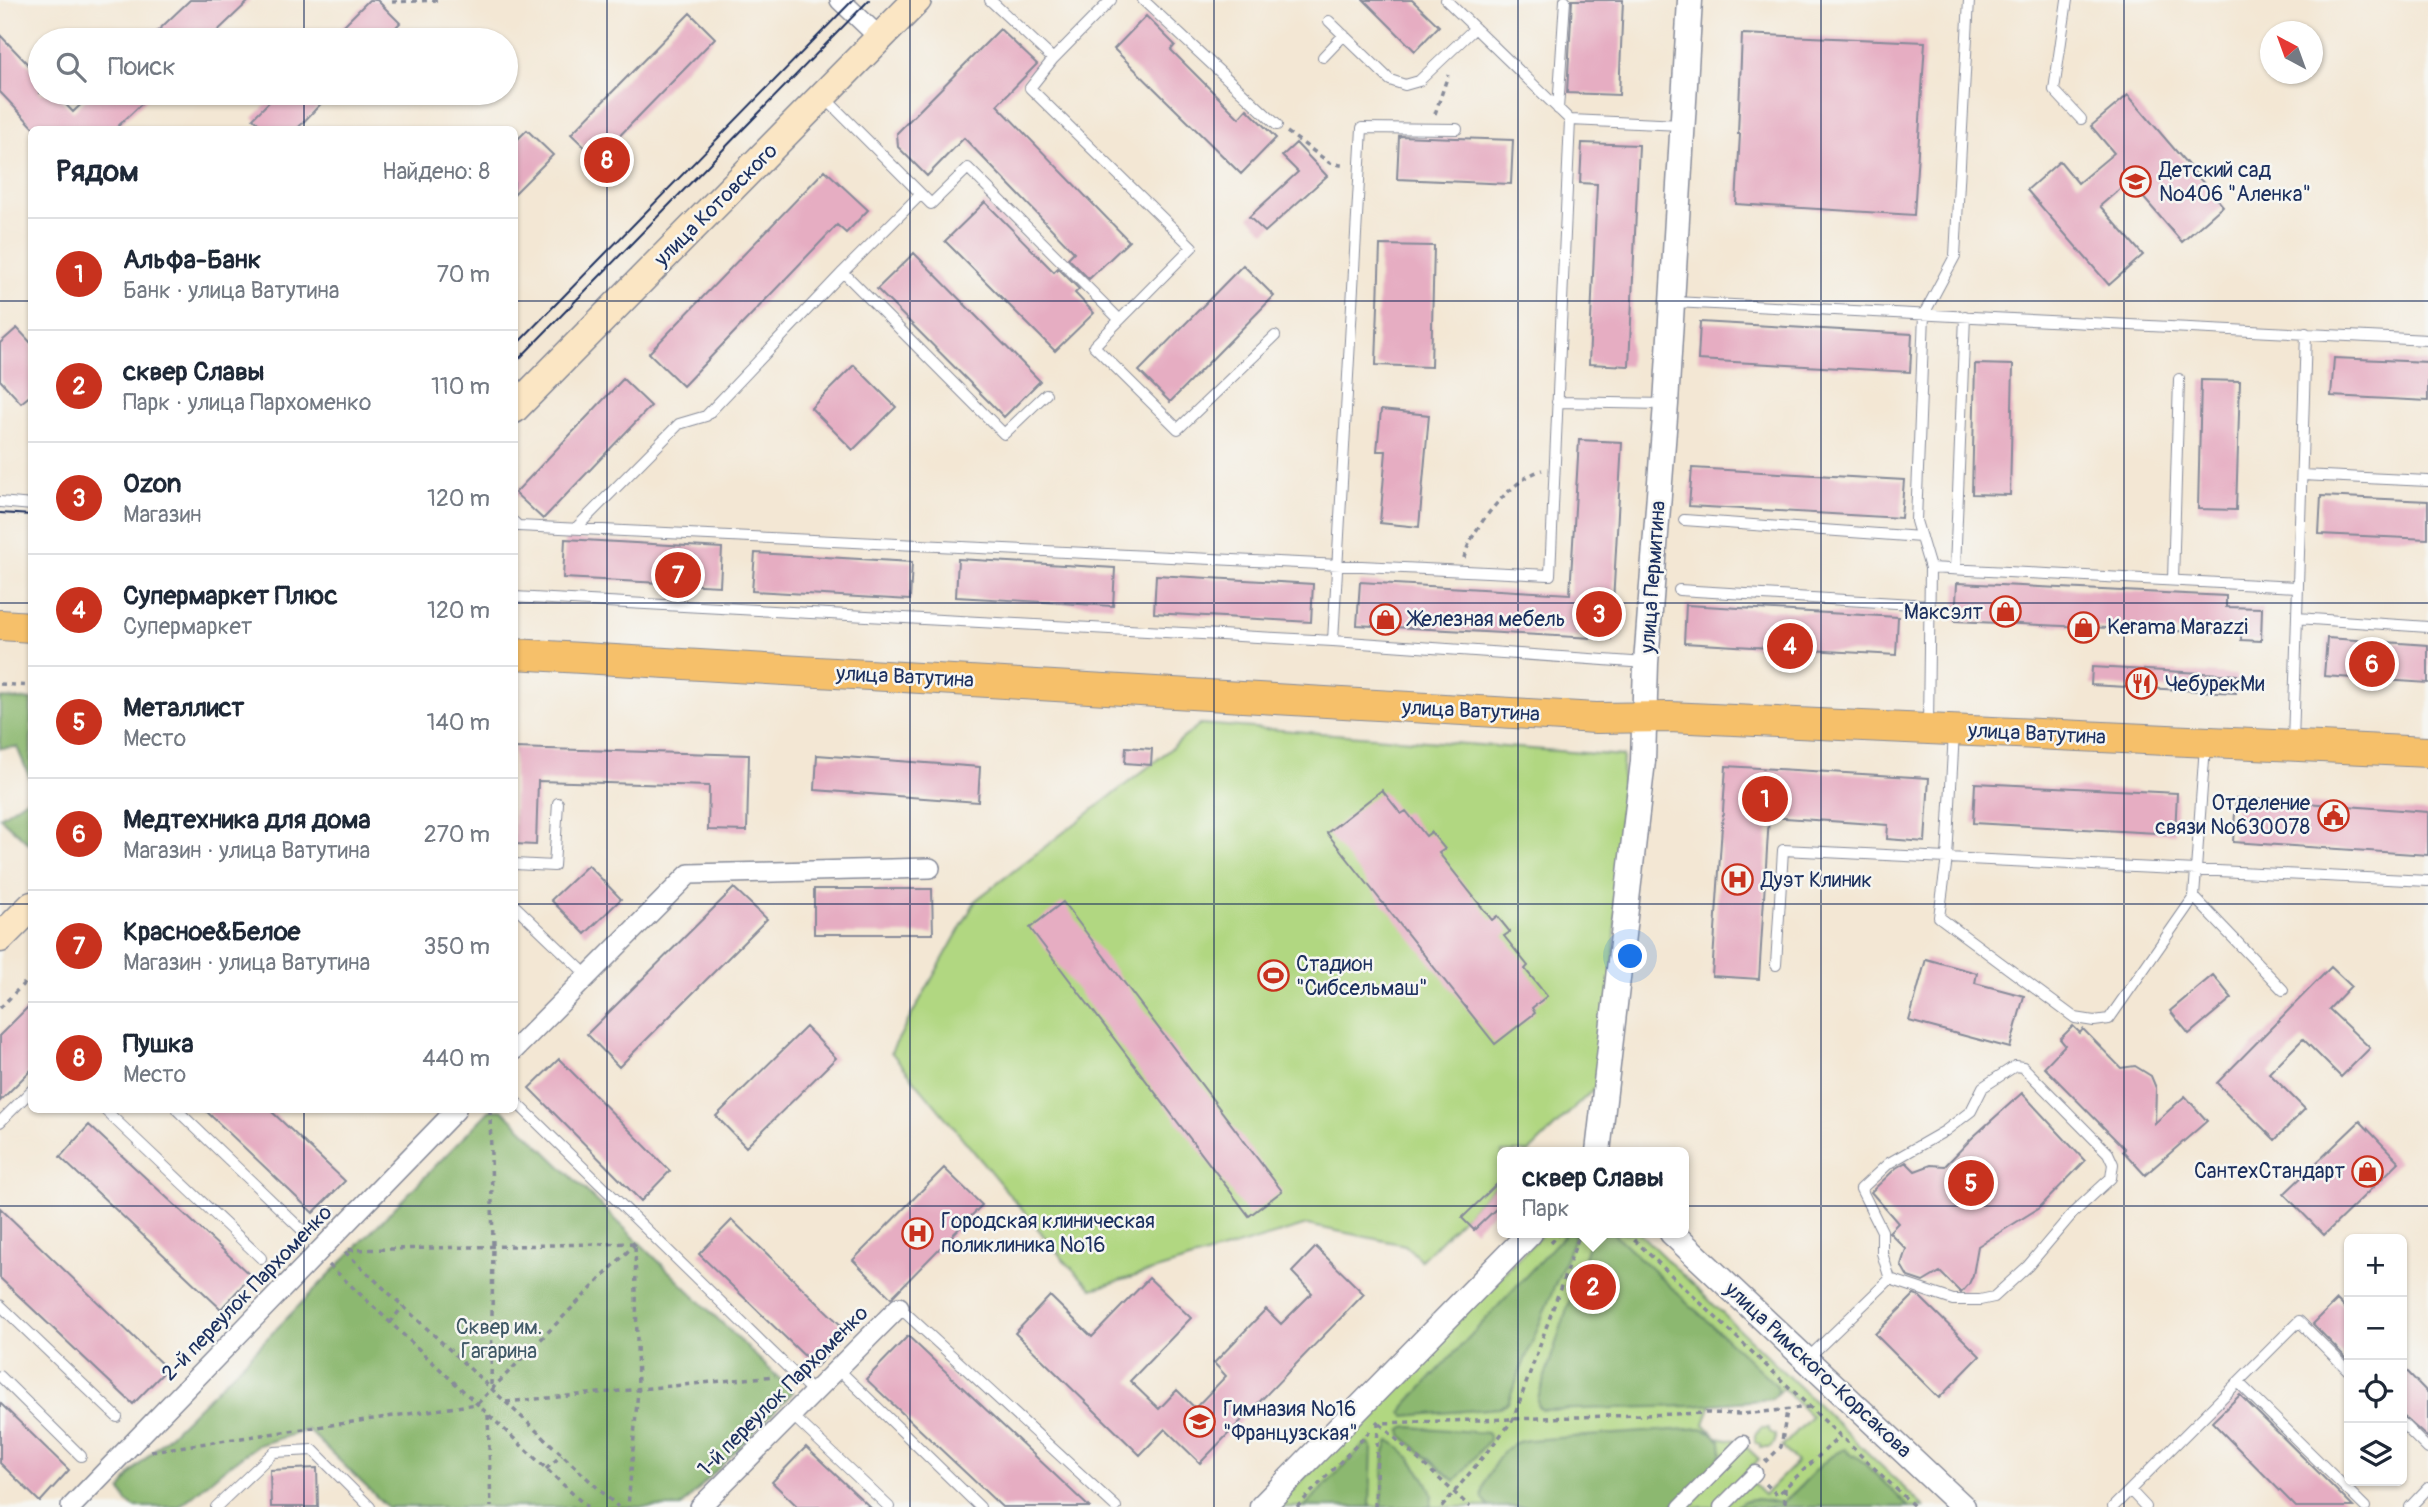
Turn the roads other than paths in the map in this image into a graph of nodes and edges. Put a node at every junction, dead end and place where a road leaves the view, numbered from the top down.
1 (840, 0) edge
2 (917, 0) edge
3 (990, 0) edge
4 (1111, 0) edge
5 (1143, 0) edge
6 (1446, 0) edge
7 (1565, 0) edge
8 (1690, 0) edge
9 (1969, 0) edge
10 (2067, 0) edge
11 (1329, 21) dead end
12 (1475, 28) junction
13 (1343, 35) junction
14 (880, 38) junction
15 (1322, 57) dead end
16 (1053, 60) junction
17 (823, 96) junction
18 (1558, 109) junction
19 (2081, 119) dead end
20 (1570, 120) junction
21 (1277, 125) dead end
22 (1681, 125) junction
23 (1457, 129) dead end
24 (921, 194) junction
25 (843, 272) junction
26 (1672, 302) junction
27 (1924, 314) junction
28 (1965, 316) junction
29 (1119, 319) junction
30 (2306, 333) junction
31 (1275, 336) dead end
32 (2428, 340) edge
33 (2179, 379) dead end
34 (1046, 394) dead end
35 (1557, 402) junction
36 (1666, 404) junction
37 (518, 406) edge
38 (2302, 475) junction
39 (2428, 481) edge
40 (0, 502) edge
41 (28, 505) edge
42 (1684, 520) dead end
43 (518, 526) edge
44 (575, 528) junction
45 (1921, 537) junction
46 (1338, 565) junction
47 (1930, 568) junction
48 (1955, 569) junction
49 (2173, 580) junction
50 (2298, 587) junction
51 (1679, 590) dead end
52 (518, 597) edge
53 (1930, 605) junction
54 (2297, 618) junction
55 (0, 625) edge
56 (28, 627) edge
57 (2428, 627) edge
58 (1333, 641) junction
59 (518, 654) edge
60 (1646, 663) junction
61 (1644, 717) junction
62 (1941, 730) junction
63 (2205, 742) junction
64 (2293, 746) junction
65 (2428, 752) edge
66 (558, 803) dead end
67 (1947, 858) junction
68 (518, 864) edge
69 (930, 868) dead end
70 (2197, 869) junction
71 (2428, 881) edge
72 (2194, 897) junction
73 (518, 909) edge
74 (28, 910) edge
75 (0, 939) edge
76 (1776, 965) dead end
77 (588, 976) junction
78 (2283, 990) dead end
79 (518, 1046) edge
80 (28, 1094) edge
81 (518, 1104) edge
82 (108, 1113) edge
83 (180, 1113) edge
84 (453, 1113) edge
85 (0, 1122) edge
86 (1599, 1147) edge
87 (301, 1229) dead end
88 (1525, 1238) edge
89 (1677, 1238) edge
90 (261, 1258) dead end
91 (1891, 1279) junction
92 (0, 1305) edge
93 (899, 1307) joint
94 (1807, 1360) junction
95 (2344, 1366) edge
96 (838, 1369) junction
97 (0, 1376) edge
98 (2238, 1382) junction
99 (814, 1393) junction
100 (792, 1415) junction
101 (117, 1417) dead end
102 (2407, 1428) edge
103 (1743, 1443) dead end
104 (2428, 1449) edge
105 (81, 1456) dead end
106 (1755, 1473) road end
107 (2428, 1488) edge
108 (2130, 1490) junction
109 (71, 1507) edge
110 (216, 1507) edge
111 (370, 1507) edge
112 (700, 1507) edge
113 (889, 1507) edge
114 (980, 1507) edge
115 (1116, 1507) edge
116 (1262, 1507) edge
117 (1680, 1507) edge
118 (1721, 1507) edge
119 (1963, 1507) edge
120 (2113, 1507) edge
121 (2146, 1507) edge
122 (2365, 1507) edge
123 (2410, 1507) edge

1 - 14 street
2 - 14 main road, улица Котовского
3 - 16 lane
4 - 16 lane
5 - 21 lane
6 - 12 lane
7 - 18 lane
8 - 22 street, улица Пермитина
9 - 27 lane
10 - 19 lane
11 - 13 lane
12 - 13 lane
12 - 18 lane
13 - 15 lane
14 - 17 main road, улица Котовского
16 - 29 lane
17 - 24 lane
17 - 37 main road, улица Котовского
18 - 20 lane
20 - 22 lane
20 - 35 lane
22 - 26 street, улица Пермитина
23 - 46 lane
24 - 25 lane
24 - 29 lane
25 - 34 lane
25 - 44 lane
26 - 27 lane
26 - 36 street, улица Пермитина
27 - 28 lane
27 - 45 lane
28 - 30 lane
28 - 48 lane
29 - 31 lane
30 - 32 lane
30 - 38 lane
33 - 49 lane
35 - 36 lane
35 - 46 lane
36 - 60 street, улица Пермитина
38 - 39 lane
38 - 50 lane
40 - 41 lane
42 - 45 lane
43 - 44 lane
44 - 46 lane
45 - 47 lane
46 - 58 lane
47 - 48 lane
47 - 53 lane
48 - 49 lane
49 - 50 lane
50 - 54 lane
51 - 53 lane
52 - 58 lane
53 - 62 lane
54 - 57 lane
54 - 64 lane
55 - 56 main road
58 - 60 lane
59 - 61 main road, улица Ватутина
60 - 61 street, улица Пермитина
61 - 62 main road, улица Ватутина
61 - 86 street, улица Пермитина
62 - 63 main road, улица Ватутина
62 - 67 lane
63 - 64 main road, улица Ватутина
63 - 70 lane
64 - 65 main road, улица Ватутина
66 - 68 lane
67 - 70 lane
67 - 72 lane
67 - 76 lane
69 - 77 street
70 - 71 lane
70 - 72 lane
72 - 78 lane
73 - 77 lane
74 - 75 main road
77 - 79 street
80 - 85 lane
81 - 99 lane
82 - 90 lane
83 - 87 lane
84 - 109 street, 2-й переулок Пархоменко
88 - 116 street
89 - 94 street, улица Римского-Корсакова
91 - 91 lane
91 - 94 lane
92 - 101 lane
93 - 96 street, 1-й переулок Пархоменко
93 - 115 lane
94 - 119 street, улица Римского-Корсакова
95 - 98 lane
96 - 99 street, 1-й переулок Пархоменко
96 - 114 lane
97 - 105 lane
98 - 108 lane
98 - 122 lane
99 - 100 street, 1-й переулок Пархоменко
100 - 112 street, 1-й переулок Пархоменко
100 - 113 lane
102 - 104 lane
103 - 117 street
106 - 118 street
107 - 123 lane
108 - 120 lane
108 - 121 lane
110 - 111 lane

